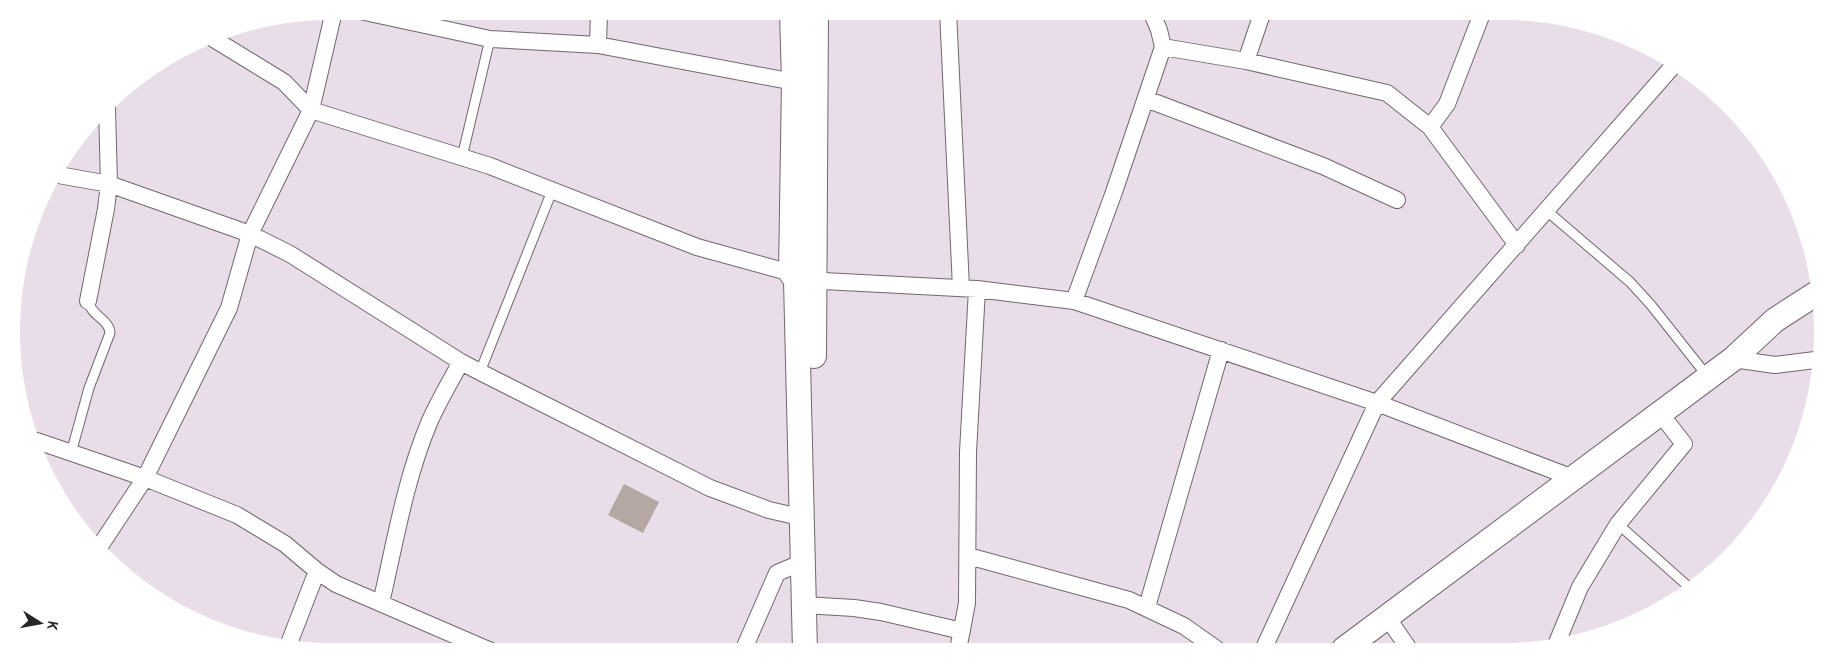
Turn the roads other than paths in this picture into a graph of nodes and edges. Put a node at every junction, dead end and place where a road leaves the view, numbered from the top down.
1 (332, 20) edge
2 (402, 20) edge
3 (599, 20) edge
4 (792, 20) edge
5 (815, 20) edge
6 (949, 20) edge
7 (1155, 20) edge
8 (1260, 20) edge
9 (1479, 20) edge
10 (490, 39) junction
11 (218, 42) edge
12 (598, 45) junction
13 (1163, 47) junction
14 (1246, 61) junction
15 (1671, 69) edge
16 (794, 82) junction
17 (1146, 99) junction
18 (311, 110) junction
19 (106, 116) edge
20 (1430, 127) junction
21 (462, 157) junction
22 (62, 176) edge
23 (109, 184) junction
24 (552, 191) junction
25 (1397, 200) dead end
26 (1547, 211) junction
27 (250, 234) junction
28 (1517, 245) junction
29 (800, 278) junction
30 (969, 289) junction
31 (1812, 296) edge
32 (88, 301) joint
33 (1074, 301) junction
34 (1221, 350) junction
35 (1733, 360) junction
36 (1812, 360) edge
37 (461, 362) junction
38 (480, 372) junction
39 (1708, 378) junction
40 (1377, 403) junction
41 (1660, 413) junction
42 (41, 442) edge
43 (71, 453) junction
44 (145, 478) junction
45 (1573, 478) junction
46 (804, 518) junction
47 (1618, 524) junction
48 (102, 543) edge
49 (968, 556) junction
50 (804, 562) junction
51 (317, 572) junction
52 (1685, 584) edge
53 (381, 603) junction
54 (811, 606) junction
55 (1147, 607) junction
56 (1387, 617) junction
57 (962, 631) junction
58 (1559, 638) edge
59 (290, 640) edge
60 (474, 643) edge
61 (746, 643) edge
62 (806, 643) edge
63 (818, 643) edge
64 (959, 643) edge
65 (1208, 643) edge
66 (1266, 643) edge
67 (1352, 643) edge
68 (1405, 643) edge

1 - 18 street
2 - 10 street
3 - 12 street
4 - 16 main road
5 - 29 main road
6 - 30 street
7 - 13 street
8 - 14 street
9 - 20 street
10 - 12 street
10 - 21 lane
11 - 18 street
12 - 16 street
13 - 14 street
13 - 17 street
14 - 20 street
15 - 26 street
16 - 29 main road
17 - 25 street
17 - 33 street
18 - 21 street
18 - 27 street
19 - 23 street
20 - 28 street
21 - 24 street
22 - 23 street
23 - 27 street
23 - 32 street
24 - 29 street
24 - 38 lane
26 - 28 street
26 - 39 lane
27 - 37 street
27 - 44 street
28 - 40 street
29 - 30 street
29 - 46 main road
29 - 54 main road
30 - 33 street
30 - 49 street
31 - 35 main road
32 - 43 lane
33 - 34 street
34 - 40 street
34 - 55 street
35 - 36 street
35 - 39 main road
37 - 38 street
37 - 53 street
38 - 46 street
39 - 41 main road
40 - 45 street
40 - 66 street
41 - 45 main road
41 - 47 street
42 - 43 street
43 - 44 street
44 - 48 street
44 - 51 street
45 - 56 main road
46 - 50 main road
47 - 52 lane
47 - 58 street
49 - 55 street
49 - 57 street
50 - 54 main road
50 - 61 street
51 - 53 street
51 - 59 street
53 - 60 street
54 - 57 street
54 - 62 main road
54 - 63 main road
55 - 65 street
56 - 67 main road
56 - 68 street
57 - 64 street

